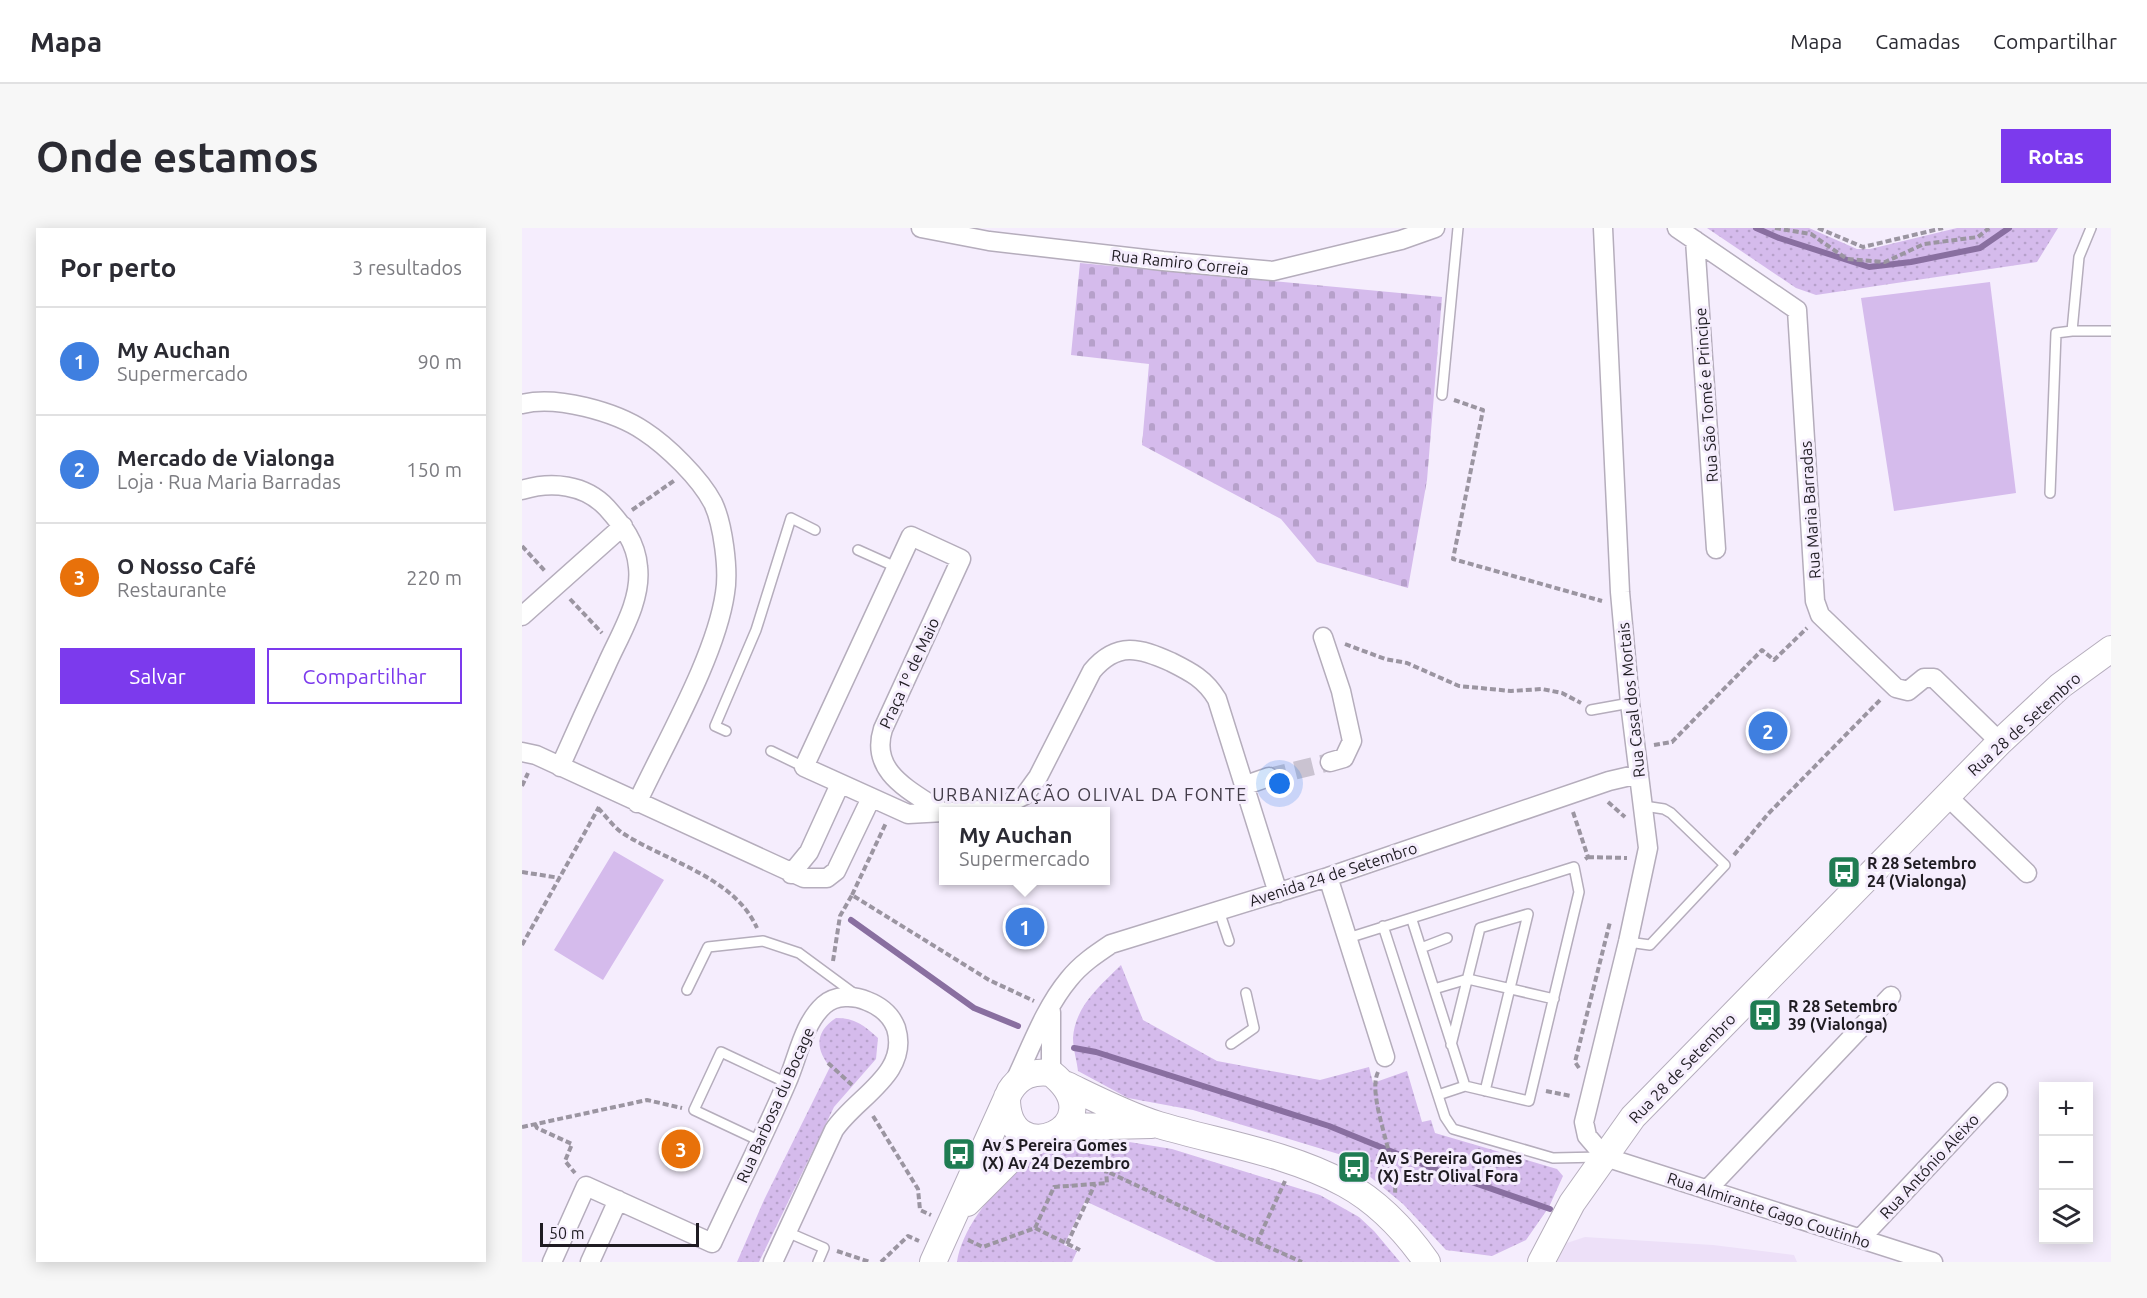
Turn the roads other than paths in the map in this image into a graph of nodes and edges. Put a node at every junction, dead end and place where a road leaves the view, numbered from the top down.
1 (921, 228) edge
2 (1435, 228) edge
3 (1458, 228) edge
4 (1603, 228) edge
5 (1677, 228) edge
6 (2091, 228) edge
7 (1695, 240) junction
8 (2072, 331) junction
9 (2111, 331) edge
10 (1442, 395) road end
11 (522, 404) edge
12 (522, 490) edge
13 (2050, 493) dead end
14 (621, 523) junction
15 (815, 530) dead end
16 (1716, 549) dead end
17 (858, 550) dead end
18 (896, 567) junction
19 (522, 616) edge
20 (1329, 639) road end
21 (2111, 649) edge
22 (1630, 703) junction
23 (1591, 710) road end
24 (726, 731) dead end
25 (2000, 742) junction
26 (522, 752) edge
27 (771, 752) dead end
28 (1330, 762) tunnel mouth
29 (560, 767) junction
30 (804, 767) junction
31 (1639, 774) junction
32 (1269, 777) tunnel mouth
33 (840, 784) junction
34 (1246, 784) junction
35 (1947, 796) junction
36 (871, 798) junction
37 (637, 803) junction
38 (1644, 806) junction
39 (1001, 807) edge
40 (939, 809) edge
41 (939, 812) edge
42 (2027, 873) dead end
43 (791, 874) junction
44 (1328, 878) junction
45 (1278, 893) junction
46 (1219, 911) junction
47 (1412, 920) junction
48 (1383, 926) junction
49 (1348, 938) junction
50 (1447, 938) dead end
51 (1229, 941) dead end
52 (1628, 942) junction
53 (1421, 948) junction
54 (1468, 979) junction
55 (1434, 988) junction
56 (1511, 989) junction
57 (687, 990) dead end
58 (1246, 993) dead end
59 (1891, 996) dead end
60 (858, 997) junction
61 (1554, 999) junction
62 (1042, 1004) junction
63 (1231, 1044) dead end
64 (1451, 1045) junction
65 (1385, 1058) road end
66 (1059, 1079) junction
67 (787, 1083) junction
68 (1465, 1086) junction
69 (1010, 1091) junction
70 (1485, 1091) junction
71 (1998, 1092) dead end
72 (1438, 1095) junction
73 (1157, 1124) junction
74 (1065, 1127) junction
75 (1032, 1138) junction
76 (760, 1141) junction
77 (1605, 1157) junction
78 (1707, 1190) junction
79 (618, 1200) junction
80 (946, 1220) junction
81 (787, 1232) junction
82 (1860, 1239) junction
83 (928, 1252) edge
84 (1544, 1255) edge
85 (552, 1262) edge
86 (590, 1262) edge
87 (773, 1262) edge
88 (818, 1262) edge
89 (1427, 1262) edge
90 (1524, 1262) edge
91 (1933, 1262) edge

1 - 2 street, Rua Ramiro Correia
3 - 10 lane
4 - 22 street, Rua Casal dos Mortais
5 - 7 street, Rua Maria Barradas
6 - 8 lane
7 - 16 street, Rua São Tomé e Principe
7 - 25 street, Rua Maria Barradas
8 - 9 lane
8 - 13 lane
11 - 37 street
12 - 14 street
14 - 19 street
14 - 29 street
15 - 24 lane
17 - 18 lane
18 - 30 street, Praça 1º de Maio
18 - 40 street, Praça 1º de Maio
20 - 28 street
21 - 25 street, Rua 28 de Setembro
22 - 23 lane
22 - 31 street, Rua Casal dos Mortais
25 - 35 street, Rua 28 de Setembro
26 - 29 street
27 - 30 lane
29 - 37 street
30 - 33 street
31 - 38 street, Rua Casal dos Mortais
31 - 44 street, Avenida 24 de Setembro
32 - 34 street
33 - 36 street
33 - 43 street
34 - 39 street
34 - 45 street
35 - 42 street
35 - 77 street, Rua 28 de Setembro
36 - 41 street
36 - 43 street
37 - 43 street
38 - 52 street, Rua Casal dos Mortais
38 - 52 lane
44 - 45 street, Avenida 24 de Setembro
44 - 49 street
45 - 46 street, Avenida 24 de Setembro
46 - 51 lane
46 - 62 street, Avenida 24 de Setembro
47 - 48 lane
47 - 53 lane
47 - 61 lane
48 - 49 lane
48 - 72 lane
49 - 65 street
50 - 53 lane
52 - 77 street, Rua Casal dos Mortais
53 - 55 lane
54 - 55 lane
54 - 56 lane
54 - 56 lane
54 - 64 lane
55 - 64 lane
56 - 61 lane
56 - 70 lane
57 - 60 lane
58 - 63 lane
59 - 78 street
60 - 67 street, Rua Barbosa du Bocage
60 - 81 street
61 - 70 lane
62 - 66 street
62 - 69 street, Avenida 24 de Setembro
64 - 68 lane
66 - 69 street
66 - 73 street
66 - 74 street
67 - 76 street, Rua Barbosa du Bocage
67 - 76 lane
68 - 70 lane
68 - 72 lane
69 - 75 street
69 - 80 street
71 - 82 street, Rua António Aleixo
72 - 77 lane
73 - 74 street
73 - 89 street
74 - 75 street
75 - 80 street
76 - 79 street, Rua Barbosa du Bocage
77 - 78 street, Rua Almirante Gago Coutinho
77 - 84 street, Rua 28 de Setembro
78 - 82 street, Rua Almirante Gago Coutinho
79 - 85 street
79 - 86 street
80 - 83 street
81 - 87 street
81 - 88 lane
82 - 91 street, Rua Almirante Gago Coutinho
84 - 90 street

